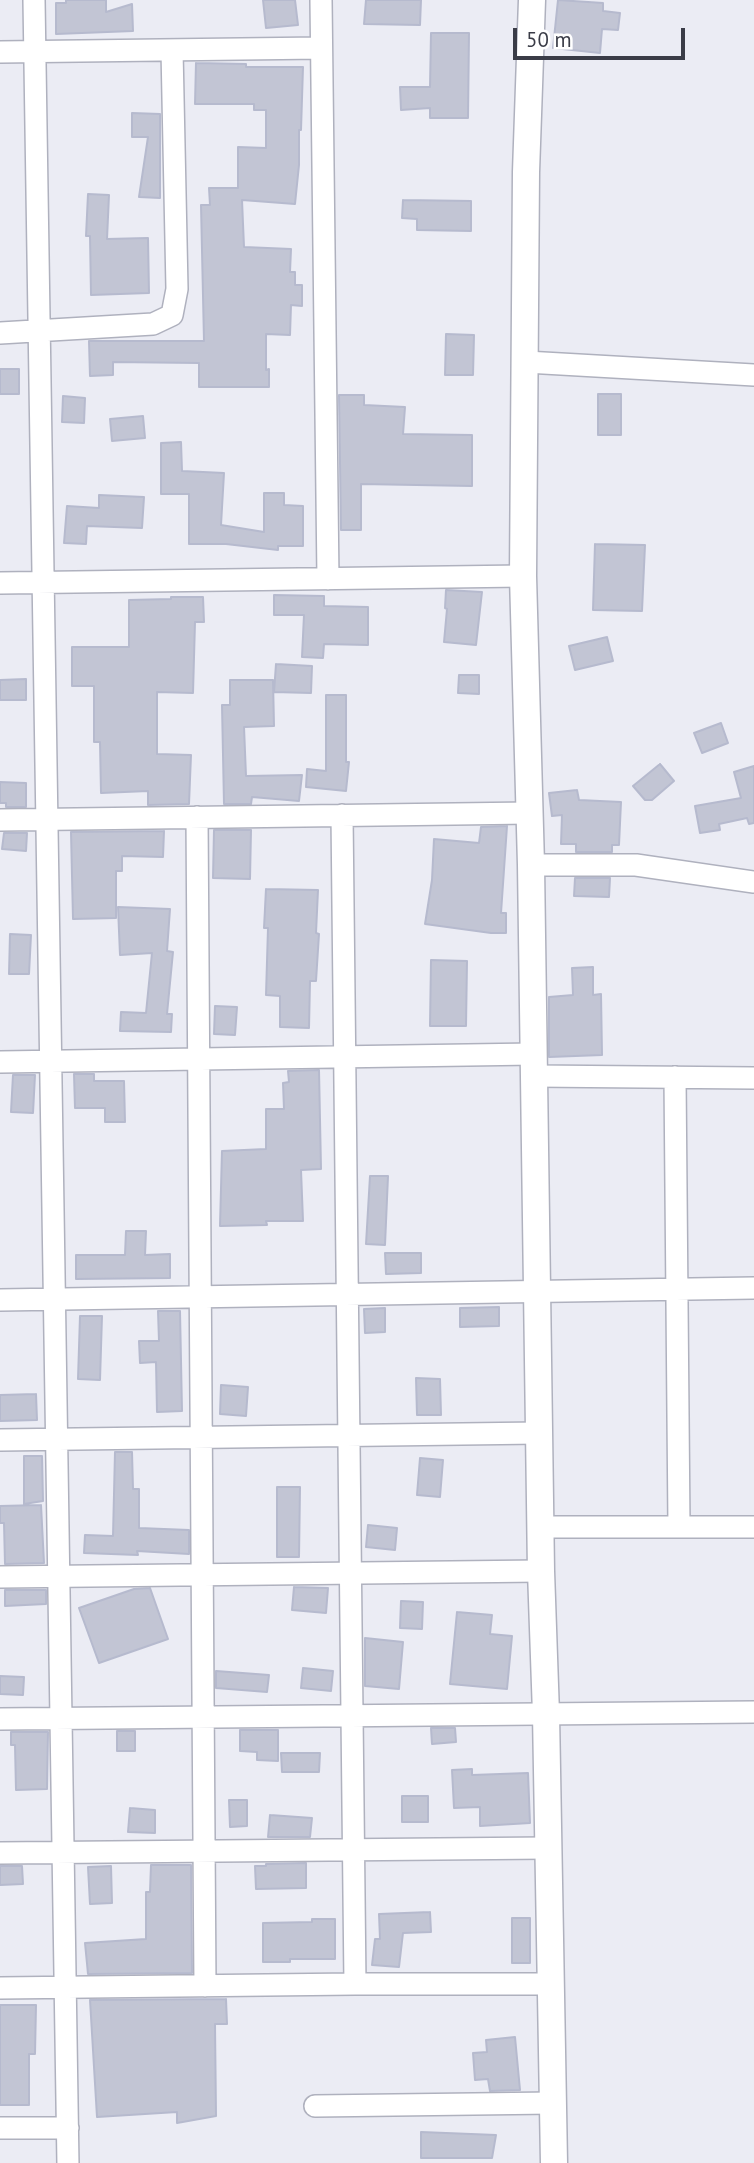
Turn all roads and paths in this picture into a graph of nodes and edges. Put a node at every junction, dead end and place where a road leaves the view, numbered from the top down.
1 (34, 0) edge
2 (321, 0) edge
3 (532, 0) edge
4 (321, 48) junction
5 (173, 50) junction
6 (0, 52) edge
7 (35, 52) junction
8 (0, 332) edge
9 (39, 332) junction
10 (526, 362) junction
11 (754, 375) edge
12 (523, 576) junction
13 (328, 579) junction
14 (0, 583) edge
15 (43, 583) junction
16 (530, 813) junction
17 (342, 816) junction
18 (197, 817) junction
19 (46, 819) junction
20 (0, 820) edge
21 (531, 865) junction
22 (754, 882) edge
23 (345, 1056) junction
24 (198, 1059) junction
25 (0, 1062) edge
26 (50, 1062) junction
27 (534, 1065) junction
28 (675, 1077) junction
29 (754, 1078) edge
30 (754, 1288) edge
31 (677, 1290) junction
32 (537, 1292) junction
33 (347, 1294) junction
34 (200, 1297) junction
35 (55, 1299) junction
36 (0, 1300) edge
37 (539, 1433) junction
38 (349, 1435) junction
39 (201, 1437) junction
40 (57, 1439) junction
41 (0, 1440) edge
42 (540, 1527) junction
43 (679, 1527) junction
44 (754, 1527) edge
45 (541, 1571) junction
46 (350, 1573) junction
47 (202, 1575) junction
48 (59, 1576) junction
49 (0, 1577) edge
50 (754, 1712) edge
51 (546, 1714) junction
52 (352, 1715) junction
53 (203, 1717) junction
54 (61, 1718) junction
55 (0, 1719) edge
56 (548, 1848) junction
57 (353, 1850) junction
58 (204, 1851) junction
59 (64, 1852) junction
60 (0, 1853) edge
61 (355, 1984) junction
62 (550, 1984) junction
63 (205, 1986) junction
64 (66, 1987) junction
65 (0, 1988) edge
66 (553, 2103) junction
67 (315, 2106) dead end
68 (0, 2128) edge
69 (68, 2128) junction
70 (68, 2163) edge
71 (554, 2163) edge

1 - 7 street
2 - 4 street
3 - 10 street
4 - 5 street
4 - 13 street
5 - 7 street
5 - 9 street
6 - 7 street
7 - 9 street
8 - 9 street
9 - 15 street
10 - 11 street
10 - 12 street
12 - 13 street
12 - 16 street
13 - 15 street
14 - 15 street
15 - 19 street
16 - 17 street
16 - 21 street
17 - 18 street
17 - 23 street
18 - 19 street
18 - 24 street
19 - 20 street
19 - 26 street
21 - 22 street
21 - 27 street
23 - 24 street
23 - 27 street
23 - 33 street
24 - 26 street
24 - 34 street
25 - 26 street
26 - 35 street
27 - 28 street
27 - 32 street
28 - 29 street
28 - 31 street
30 - 31 street
31 - 32 street
31 - 43 street
32 - 33 street
32 - 37 street
33 - 34 street
33 - 38 street
34 - 35 street
34 - 39 street
35 - 36 street
35 - 40 street
37 - 38 street
37 - 42 street
38 - 39 street
38 - 46 street
39 - 40 street
39 - 47 street
40 - 41 street
40 - 48 street
42 - 43 street
42 - 45 street
43 - 44 street
45 - 46 street
45 - 51 street
46 - 47 street
46 - 52 street
47 - 48 street
47 - 53 street
48 - 49 street
48 - 54 street
50 - 51 street
51 - 52 street
51 - 56 street
52 - 53 street
52 - 57 street
53 - 54 street
53 - 58 street
54 - 55 street
54 - 59 street
56 - 57 street
56 - 62 street
57 - 58 street
57 - 61 street
58 - 59 street
58 - 63 street
59 - 60 street
59 - 64 street
61 - 62 street
61 - 63 street
62 - 66 street
63 - 64 street
64 - 65 street
64 - 69 street
66 - 67 street
66 - 71 street
68 - 69 street
69 - 70 street

